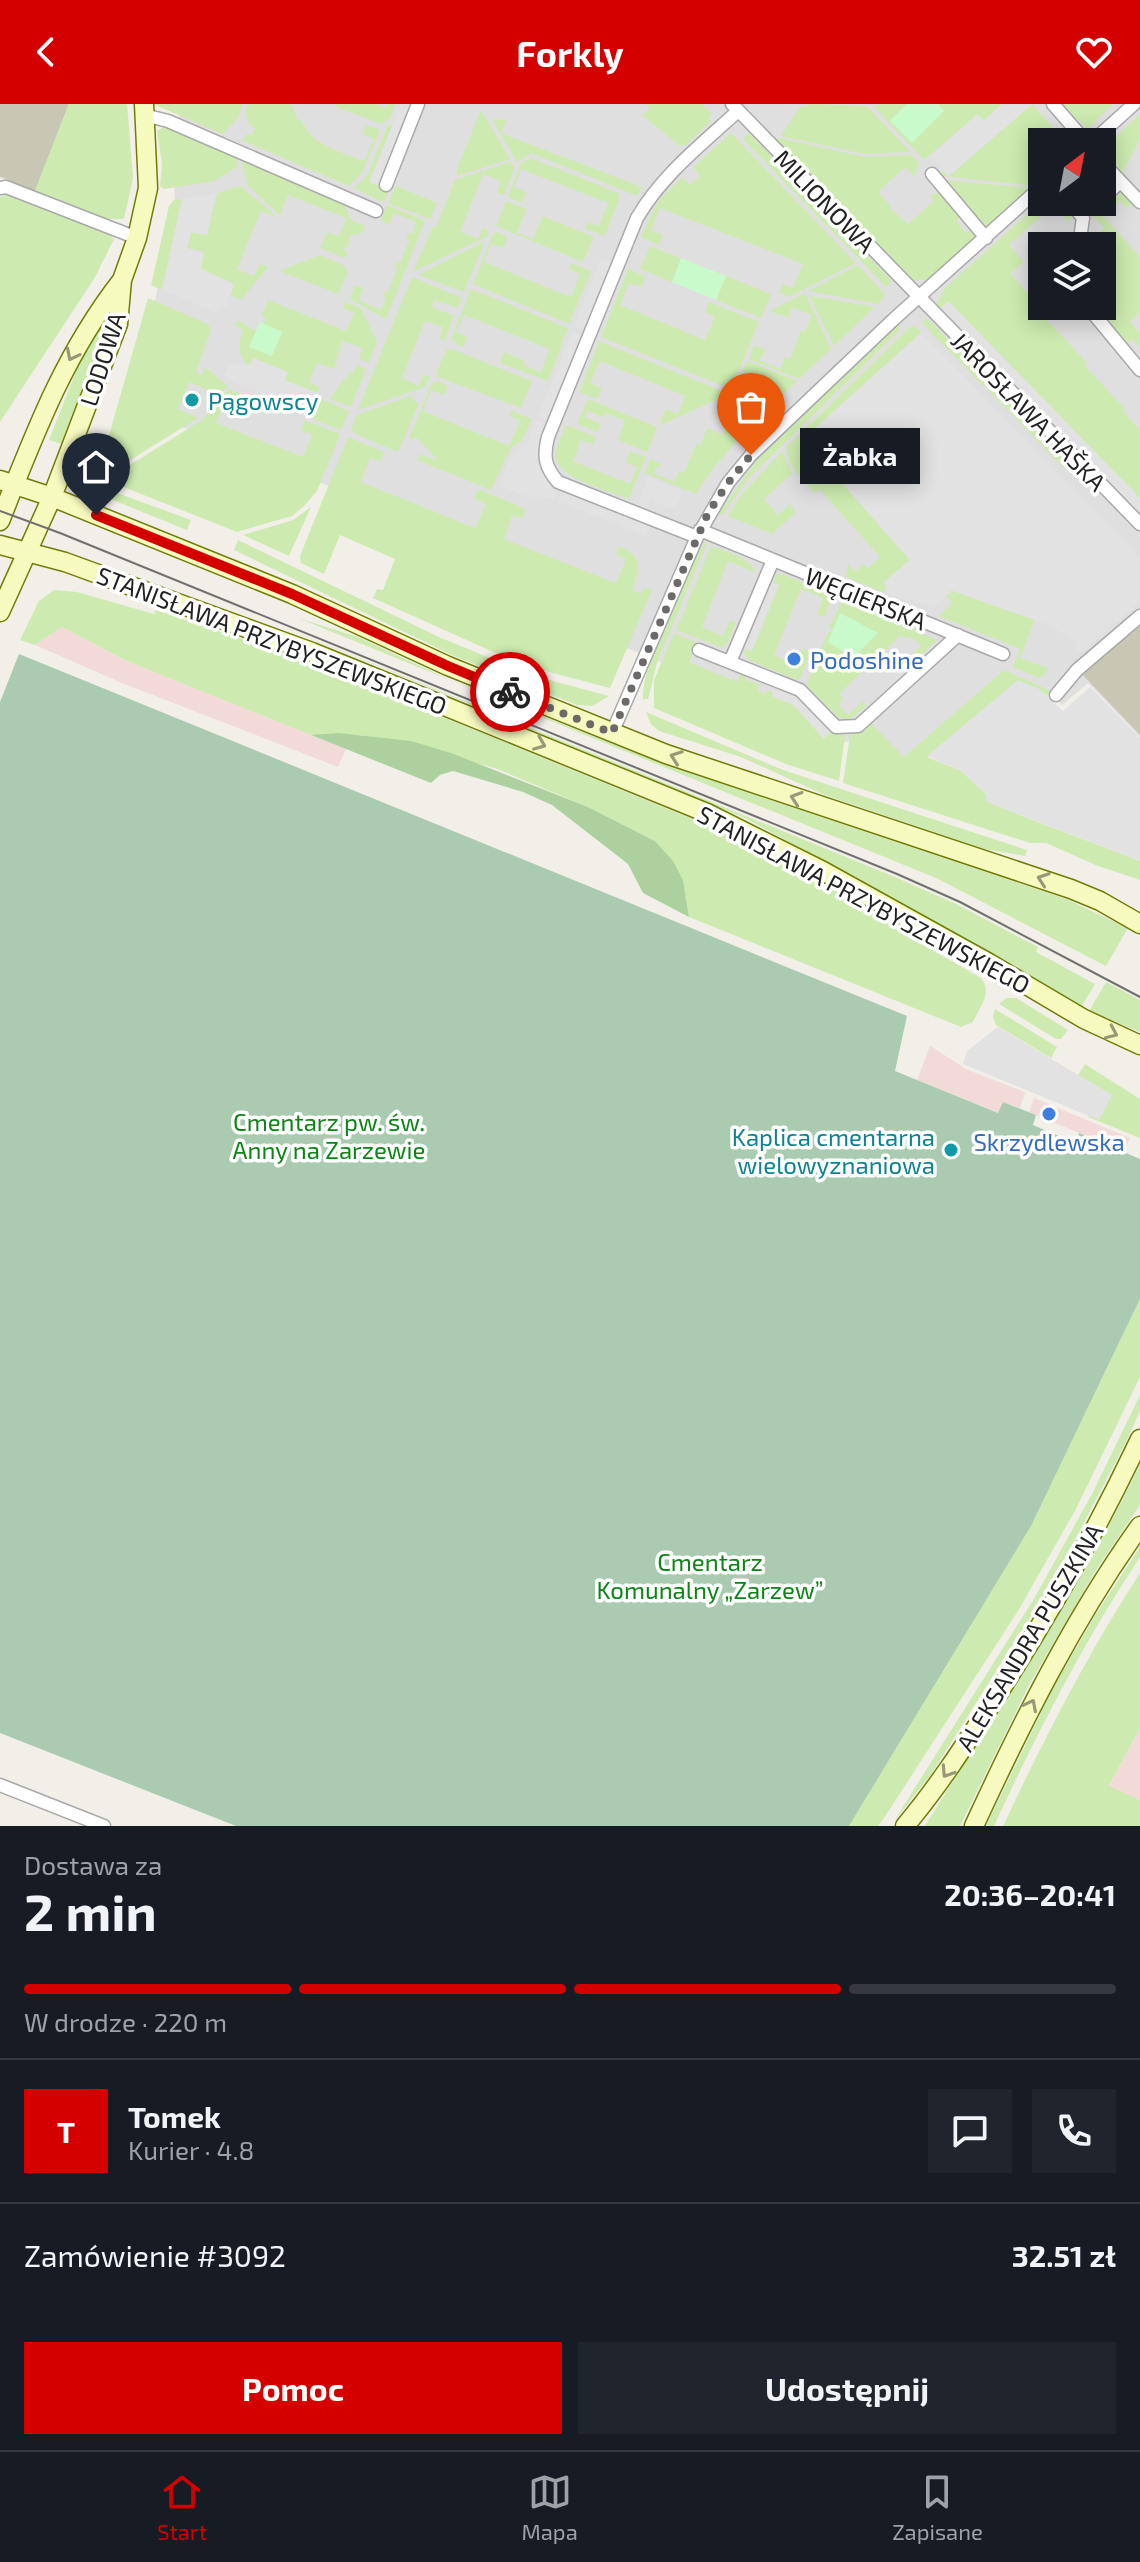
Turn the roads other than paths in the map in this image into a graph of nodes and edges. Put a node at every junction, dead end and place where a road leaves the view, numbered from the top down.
1 (418, 104) edge
2 (1053, 104) edge
3 (1134, 104) edge
4 (735, 107) edge
5 (144, 109) edge
6 (1076, 128) edge
7 (1106, 128) edge
8 (932, 174) dead end
9 (1116, 178) edge
10 (1120, 182) junction
11 (386, 185) dead end
12 (1116, 186) edge
13 (0, 188) edge
14 (1028, 199) edge
15 (1140, 202) edge
16 (376, 211) dead end
17 (1083, 218) edge
18 (1081, 232) edge
19 (137, 238) junction
20 (986, 238) junction
21 (122, 280) junction
22 (919, 298) junction
23 (1099, 320) edge
24 (1140, 370) edge
25 (7, 482) edge
26 (52, 497) junction
27 (0, 521) edge
28 (1140, 524) edge
29 (698, 533) junction
30 (0, 545) edge
31 (26, 551) junction
32 (773, 560) junction
33 (0, 612) edge
34 (1140, 616) edge
35 (958, 635) junction
36 (699, 650) dead end
37 (1003, 654) dead end
38 (730, 662) junction
39 (1056, 695) dead end
40 (612, 733) junction
41 (1140, 924) edge
42 (1140, 1045) edge
43 (1140, 1439) edge
44 (1140, 1526) edge
45 (1134, 1540) edge
46 (0, 1785) edge
47 (104, 1826) edge
48 (905, 1826) edge
49 (974, 1826) edge

1 - 11 street
2 - 6 street
3 - 7 street
4 - 22 street, MILIONOWA
4 - 29 street, WĘGIERSKA
5 - 16 street
5 - 19 main road, LODOWA
8 - 20 street
9 - 10 street
10 - 12 street
10 - 15 street
13 - 19 street
14 - 20 street
17 - 18 street
19 - 21 main road, LODOWA
20 - 22 street
21 -> 25 main road, LODOWA
21 - 26 main road, LODOWA
22 - 28 street, JAROSŁAWA HAŠKA
22 - 29 street
23 - 24 street
25 - 26 main road, STANISŁAWA PRZYBYSZEWSKIEGO
25 - 27 main road, LODOWA
26 - 31 main road, LODOWA
26 - 40 main road, STANISŁAWA PRZYBYSZEWSKIEGO
29 - 32 street, WĘGIERSKA
29 - 40 street
30 - 31 main road, STANISŁAWA PRZYBYSZEWSKIEGO
31 - 33 main road, LODOWA
31 -> 42 main road, STANISŁAWA PRZYBYSZEWSKIEGO
32 - 35 street, WĘGIERSKA
32 - 38 street
34 - 39 street
35 - 37 street, WĘGIERSKA
35 - 38 street, WĘGIERSKA
36 - 38 street, WĘGIERSKA
41 -> 40 main road, STANISŁAWA PRZYBYSZEWSKIEGO
43 -> 48 main road, ALEKSANDRA PUSZKINA
44 - 45 main road, ALEKSANDRA PUSZKINA
49 -> 45 main road, ALEKSANDRA PUSZKINA
46 - 47 street

